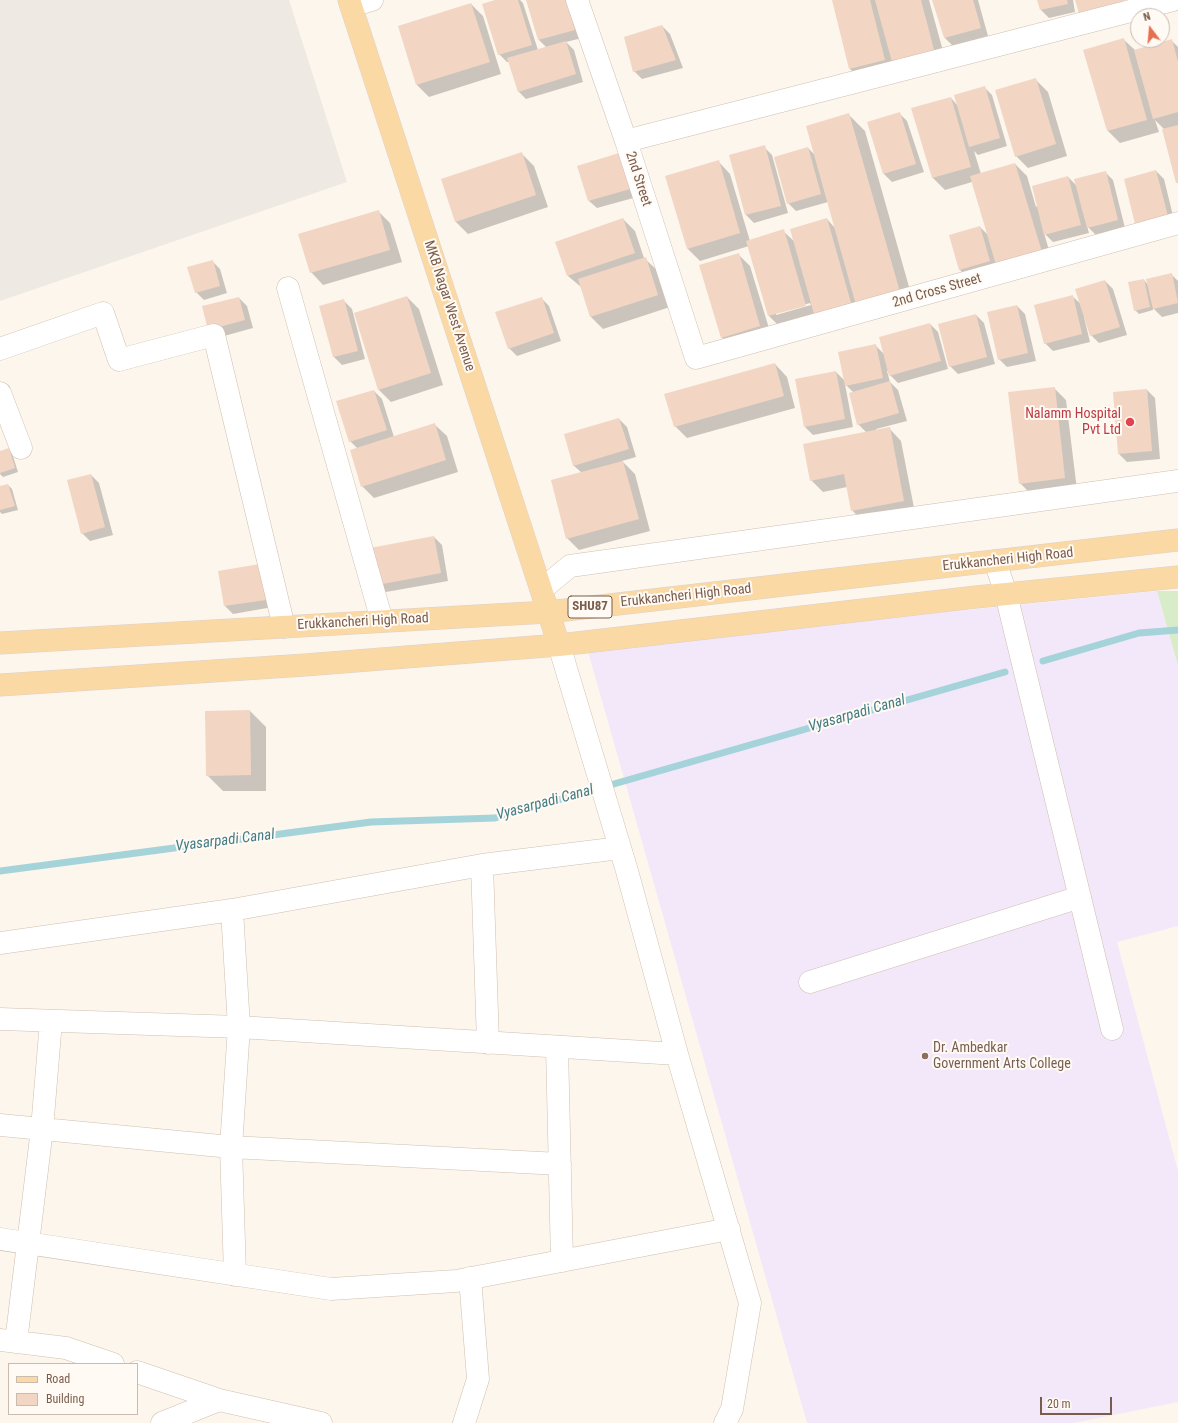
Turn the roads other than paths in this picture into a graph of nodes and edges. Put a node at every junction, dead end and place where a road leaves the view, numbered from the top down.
1 (372, 0) edge
2 (577, 0) edge
3 (1173, 0) edge
4 (350, 3) edge
5 (626, 141) junction
6 (1178, 223) edge
7 (288, 288) dead end
8 (0, 349) edge
9 (696, 358) joint
10 (0, 393) edge
11 (21, 448) dead end
12 (1178, 481) edge
13 (1178, 540) edge
14 (995, 561) junction
15 (1178, 577) edge
16 (541, 590) junction
17 (1006, 594) junction
18 (548, 612) junction
19 (382, 621) junction
20 (284, 627) junction
21 (0, 643) edge
22 (558, 645) junction
23 (0, 686) edge
24 (620, 848) junction
25 (482, 865) junction
26 (1080, 897) junction
27 (232, 910) junction
28 (0, 943) edge
29 (810, 982) dead end
30 (0, 1019) edge
31 (51, 1021) junction
32 (239, 1027) junction
33 (1112, 1029) dead end
34 (488, 1043) junction
35 (558, 1047) junction
36 (677, 1054) junction
37 (0, 1125) edge
38 (42, 1129) junction
39 (231, 1148) junction
40 (560, 1164) junction
41 (729, 1229) junction
42 (0, 1239) edge
43 (28, 1244) junction
44 (562, 1261) junction
45 (235, 1275) junction
46 (470, 1278) junction
47 (8, 1341) edge
48 (110, 1363) edge
49 (138, 1372) edge
50 (219, 1400) junction
51 (162, 1423) edge
52 (321, 1423) edge
53 (464, 1423) edge
54 (725, 1423) edge

1 - 4 street
2 - 5 street, 2nd Street
3 - 5 street
4 - 16 main road, MKB Nagar West Avenue
5 - 9 street, 2nd Street
6 - 9 street, 2nd Cross Street
7 - 19 street
8 - 20 street
10 - 11 street
12 - 16 street
13 - 14 main road, Erukkancheri High Road / SHU87
14 - 17 street
14 - 18 main road, Erukkancheri High Road / SHU87
15 - 17 main road, SHU87
16 - 18 main road, MKB Nagar West Avenue
17 - 22 main road, SHU87
17 - 26 street
18 - 19 main road, Erukkancheri High Road / SHU87
18 - 22 main road, MKB Nagar West Avenue
19 - 20 main road, Erukkancheri High Road / SHU87
20 - 21 main road, Erukkancheri High Road / SHU87
22 - 23 main road, SHU87
22 - 24 street
24 - 25 street
24 - 36 street
25 - 27 street
25 - 34 street
26 - 29 street
26 - 33 street
27 - 28 street
27 - 32 street
30 - 31 street
31 - 32 street
31 - 38 street
32 - 34 street
32 - 39 street
34 - 35 street
35 - 36 street
35 - 40 street
36 - 41 street
37 - 38 street
38 - 39 street
38 - 43 street
39 - 40 street
39 - 45 street
40 - 44 street
41 - 44 street
41 - 54 street
42 - 43 street
43 - 45 street
43 - 47 street
44 - 46 street
45 - 46 street
46 - 53 street
47 - 48 street
49 - 50 street
50 - 51 street
50 - 52 street

